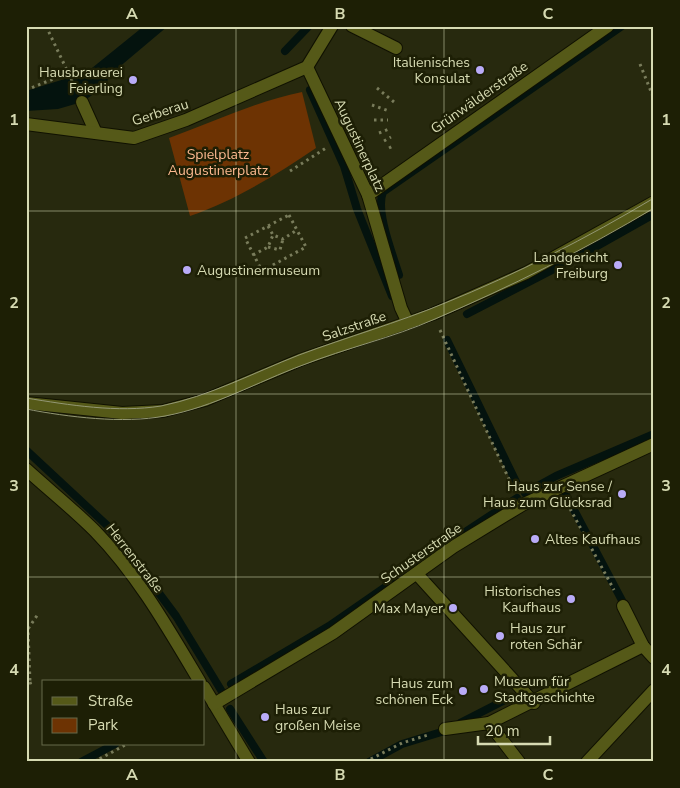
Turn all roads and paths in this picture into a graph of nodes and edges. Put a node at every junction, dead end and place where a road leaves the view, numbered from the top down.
1 (46, 26) edge
2 (332, 26) edge
3 (352, 26) edge
4 (608, 26) edge
5 (396, 48) dead end
6 (640, 64) dead end
7 (306, 67) junction
8 (68, 73) junction
9 (71, 79) dead end
10 (377, 88) dead end
11 (26, 90) edge
12 (654, 99) edge
13 (82, 102) dead end
14 (394, 102) dead end
15 (372, 105) dead end
16 (388, 111) dead end
17 (374, 120) dead end
18 (388, 120) dead end
19 (26, 124) edge
20 (389, 129) dead end
21 (96, 133) junction
22 (380, 133) dead end
23 (391, 137) dead end
24 (384, 141) dead end
25 (394, 146) dead end
26 (389, 148) dead end
27 (315, 155) dead end
28 (290, 171) dead end
29 (368, 194) junction
30 (654, 202) edge
31 (268, 226) junction
32 (297, 230) junction
33 (273, 235) junction
34 (283, 239) junction
35 (268, 247) junction
36 (280, 250) junction
37 (253, 255) junction
38 (284, 259) junction
39 (433, 314) junction
40 (408, 322) junction
41 (26, 403) edge
42 (654, 444) edge
43 (26, 469) edge
44 (559, 486) junction
45 (522, 505) junction
46 (417, 574) junction
47 (623, 606) joint
48 (38, 614) dead end
49 (643, 646) junction
50 (654, 658) edge
51 (199, 680) edge
52 (28, 683) edge
53 (32, 688) dead end
54 (205, 689) edge
55 (654, 690) edge
56 (534, 703) junction
57 (214, 704) junction
58 (489, 723) junction
59 (445, 729) joint
60 (122, 746) edge
61 (94, 762) edge
62 (249, 762) edge
63 (365, 762) edge
64 (519, 762) edge
65 (587, 762) edge

1 - 8 path
2 - 7 street
3 - 5 street
4 - 29 street, Grünwälderstraße
6 - 12 path
7 - 21 street, Gerberau
7 - 29 street, Augustinerplatz
8 - 9 path
8 - 11 path
10 - 14 path
13 - 21 street
15 - 16 path
17 - 18 path
19 - 21 street, Gerberau
20 - 22 path
23 - 24 path
25 - 26 path
27 - 28 path
29 - 40 street, Augustinerplatz
30 - 39 street, Salzstraße
31 - 32 path
31 - 33 path
31 - 37 path
32 - 34 path
32 - 38 path
33 - 34 path
33 - 35 path
34 - 36 path
35 - 36 path
35 - 37 path
36 - 38 path
37 - 38 path
39 - 40 street, Salzstraße
39 - 45 path
40 - 41 street, Salzstraße
42 - 44 street, Schusterstraße
43 - 51 street, Herrenstraße
44 - 45 street, Schusterstraße
44 - 47 path
45 - 46 street, Schusterstraße
46 - 56 street
46 - 57 street, Schusterstraße
47 - 49 street
48 - 52 path
49 - 50 street
49 - 56 street
52 - 53 path
54 - 57 street
55 - 65 street
56 - 58 street
57 - 62 street
58 - 59 street
58 - 64 street
59 - 63 path
60 - 61 path

